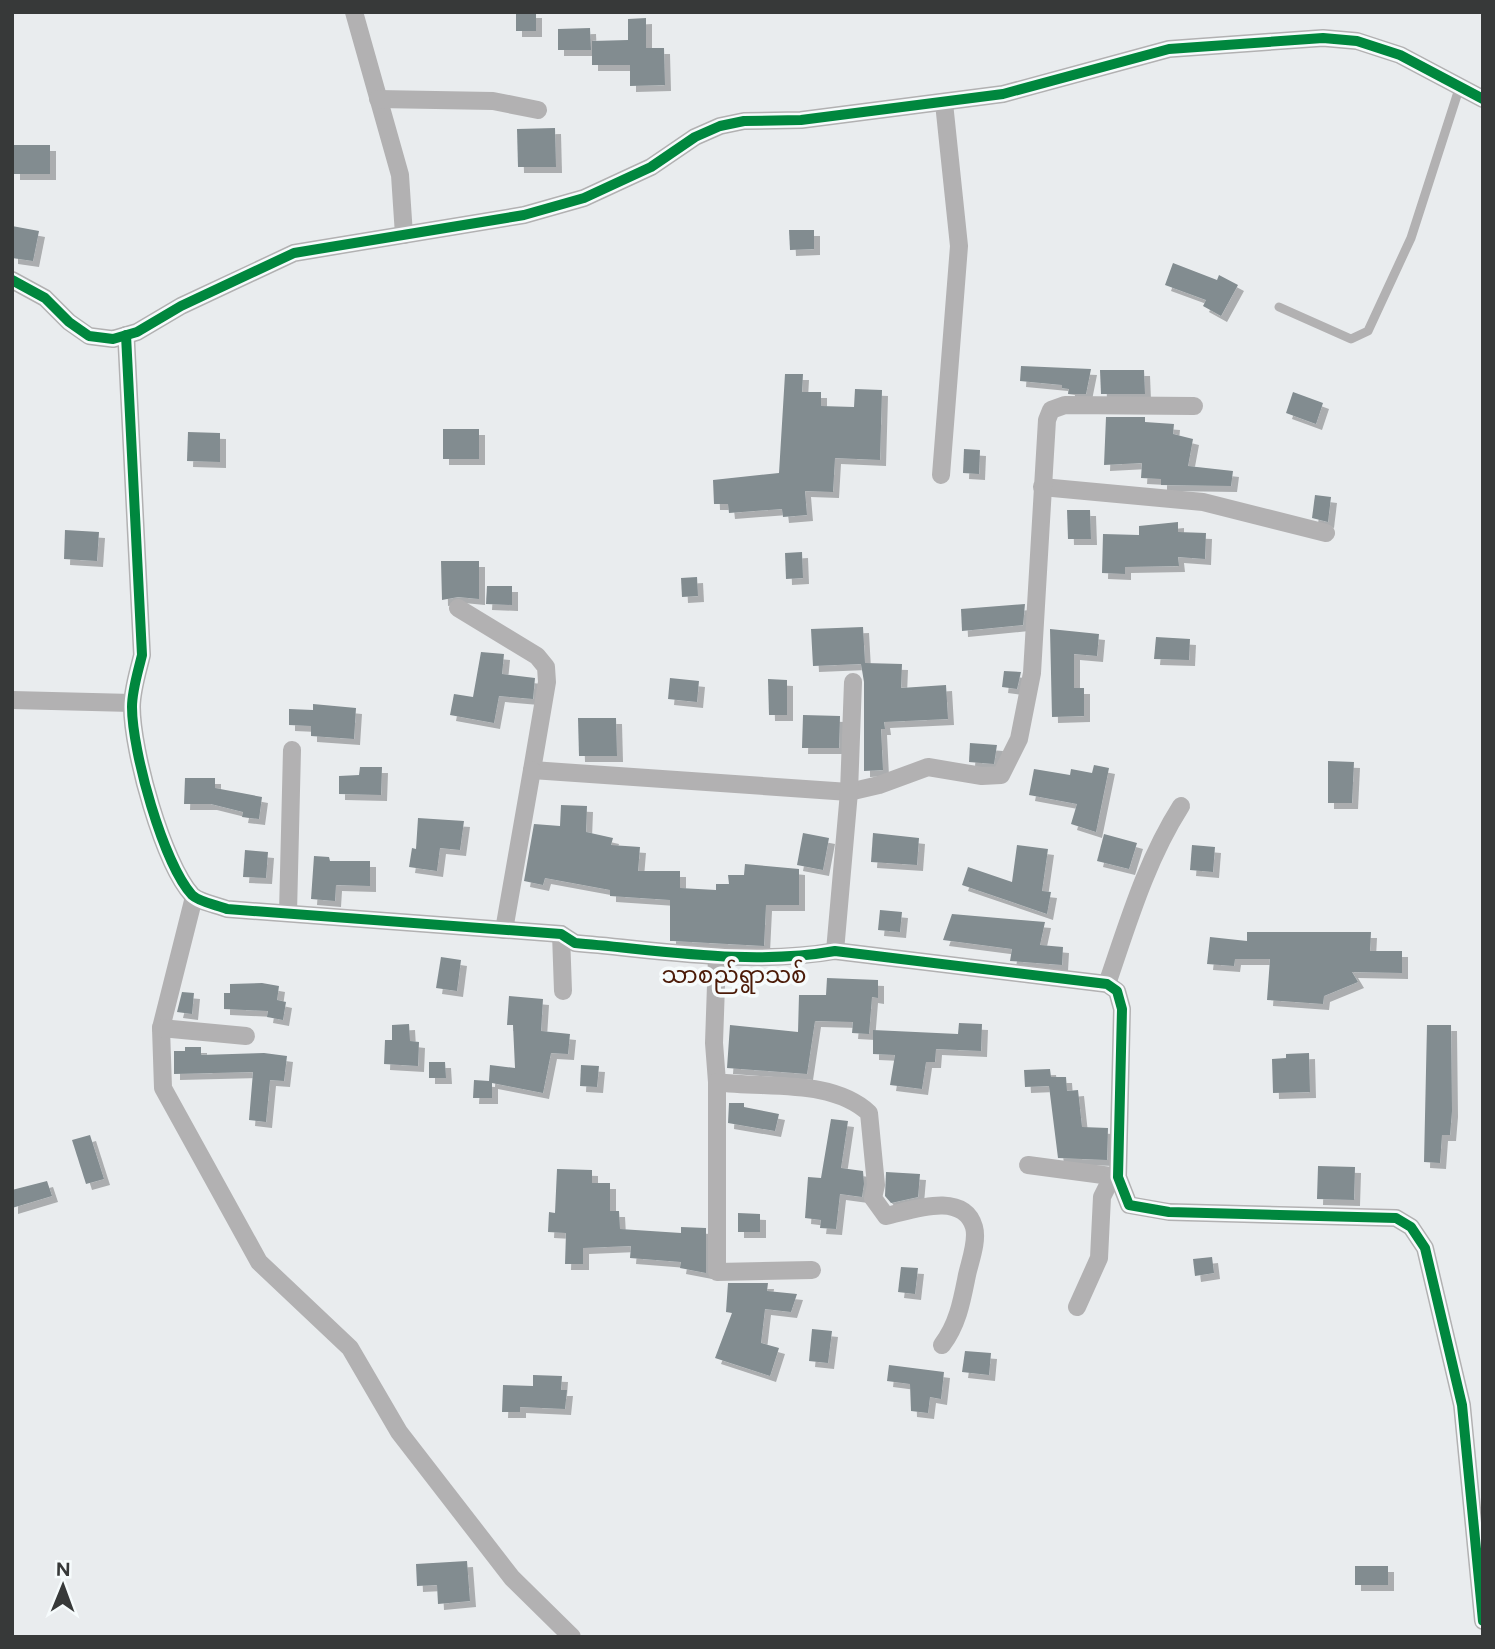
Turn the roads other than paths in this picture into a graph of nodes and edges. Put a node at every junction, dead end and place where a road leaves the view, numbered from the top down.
1 (354, 12) edge
2 (1459, 89) junction
3 (378, 99) junction
4 (1483, 99) edge
5 (944, 103) junction
6 (538, 110) dead end
7 (404, 235) junction
8 (12, 280) edge
9 (1279, 307) dead end
10 (126, 335) junction
11 (1194, 406) dead end
12 (941, 475) dead end
13 (1042, 487) junction
14 (1326, 533) dead end
15 (458, 608) dead end
16 (853, 682) dead end
17 (12, 700) edge
18 (132, 703) junction
19 (292, 750) dead end
20 (532, 770) junction
21 (849, 792) junction
22 (1181, 806) dead end
23 (194, 897) junction
24 (288, 913) junction
25 (504, 930) junction
26 (561, 934) junction
27 (835, 951) junction
28 (718, 956) junction
29 (1107, 984) junction
30 (563, 991) dead end
31 (161, 1028) junction
32 (246, 1037) dead end
33 (717, 1082) junction
34 (1028, 1165) dead end
35 (1116, 1176) junction
36 (812, 1270) dead end
37 (1077, 1307) dead end
38 (942, 1345) dead end
39 (1483, 1621) edge
40 (572, 1637) edge

1 - 3 street
2 - 4 street
2 - 5 street
2 - 9 lane
3 - 6 street
3 - 7 street
5 - 7 street
5 - 12 street
7 - 10 street
8 - 10 street
10 - 18 street
11 - 13 street
13 - 14 street
13 - 21 street
15 - 20 street
16 - 21 street
17 - 18 street
18 - 23 street
19 - 24 street
20 - 21 street
20 - 25 street
21 - 27 street
22 - 29 street
23 - 24 street
23 - 31 street
24 - 25 street
25 - 26 street
26 - 28 street
26 - 30 street
27 - 28 street
27 - 29 street
28 - 33 street
29 - 35 street
31 - 32 street
31 - 40 street
33 - 36 street
33 - 38 street
34 - 35 street
35 - 37 street
35 - 39 street

